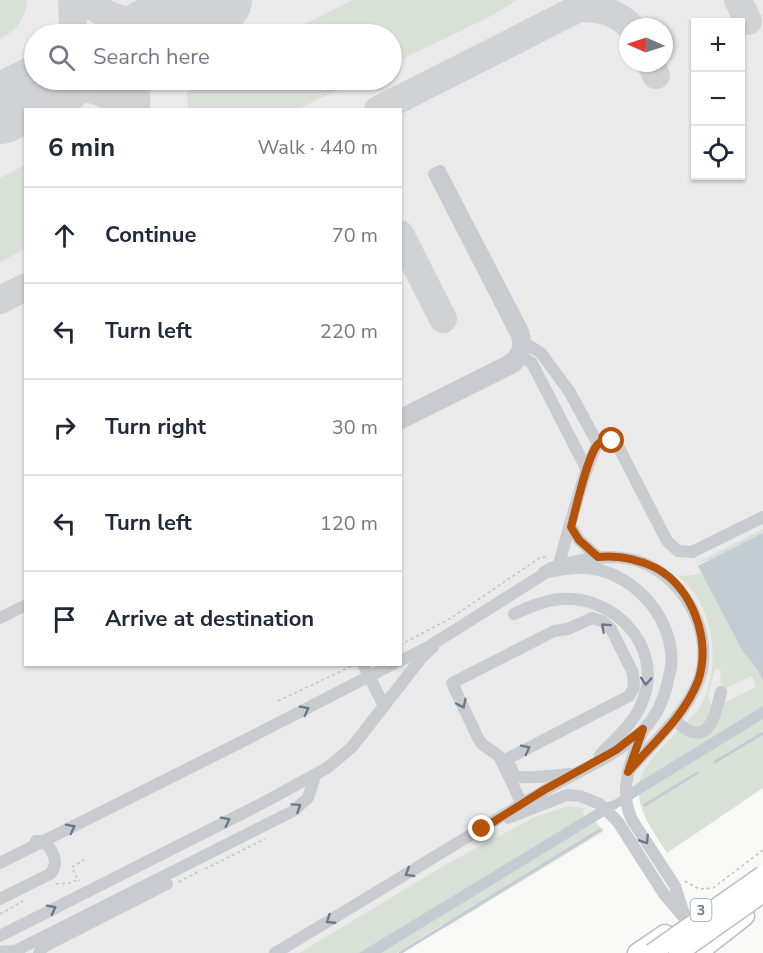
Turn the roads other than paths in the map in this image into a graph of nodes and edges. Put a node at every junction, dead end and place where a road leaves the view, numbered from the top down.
1 (525, 343) junction
2 (522, 357) junction
3 (402, 414) edge
4 (402, 423) edge
5 (598, 444) junction
6 (587, 470) junction
7 (763, 517) edge
8 (571, 527) junction
9 (598, 557) junction
10 (559, 564) junction
11 (24, 606) edge
12 (24, 614) edge
13 (514, 614) dead end
14 (0, 618) edge
15 (0, 626) edge
16 (402, 660) edge
17 (364, 666) edge
18 (389, 666) edge
19 (721, 692) dead end
20 (384, 706) junction
21 (674, 720) junction
22 (643, 729) junction
23 (589, 766) junction
24 (628, 772) junction
25 (575, 774) junction
26 (315, 776) junction
27 (522, 804) junction
28 (490, 824) junction
29 (0, 861) edge
30 (763, 865) edge
31 (184, 875) dead end
32 (763, 875) edge
33 (763, 893) edge
34 (0, 899) edge
35 (763, 902) edge
36 (685, 925) junction
37 (0, 936) edge
38 (706, 950) edge
39 (280, 951) edge
40 (0, 952) edge
41 (39, 953) edge
42 (637, 953) edge
43 (644, 953) edge
44 (652, 953) edge
45 (678, 953) edge

1 - 2 street
1 - 3 street
1 - 5 street
2 - 4 street
2 - 6 street
5 - 6 street
5 - 7 street
6 - 8 street
8 - 9 street
8 - 10 street
9 - 10 street
9 - 21 street
10 - 20 street
11 - 14 street
12 - 15 street
13 -> 23 street
16 - 22 street, bridge
17 - 20 street
29 -> 18 street, bridge
19 - 21 street
20 - 26 street
21 - 24 street
22 - 23 street
22 - 24 street
23 - 25 street
24 -> 36 street
25 - 27 street
25 -> 27 street
37 -> 26 street
40 -> 26 street
27 - 28 street
28 - 36 street
28 -> 39 street
29 - 34 street
30 - 36 highway, 3
31 - 41 street
32 - 36 highway, bridge
33 - 45 highway, bridge
35 - 38 highway, 3
36 - 38 street
36 - 42 highway, 3
36 - 43 highway, bridge
36 - 44 highway, bridge

